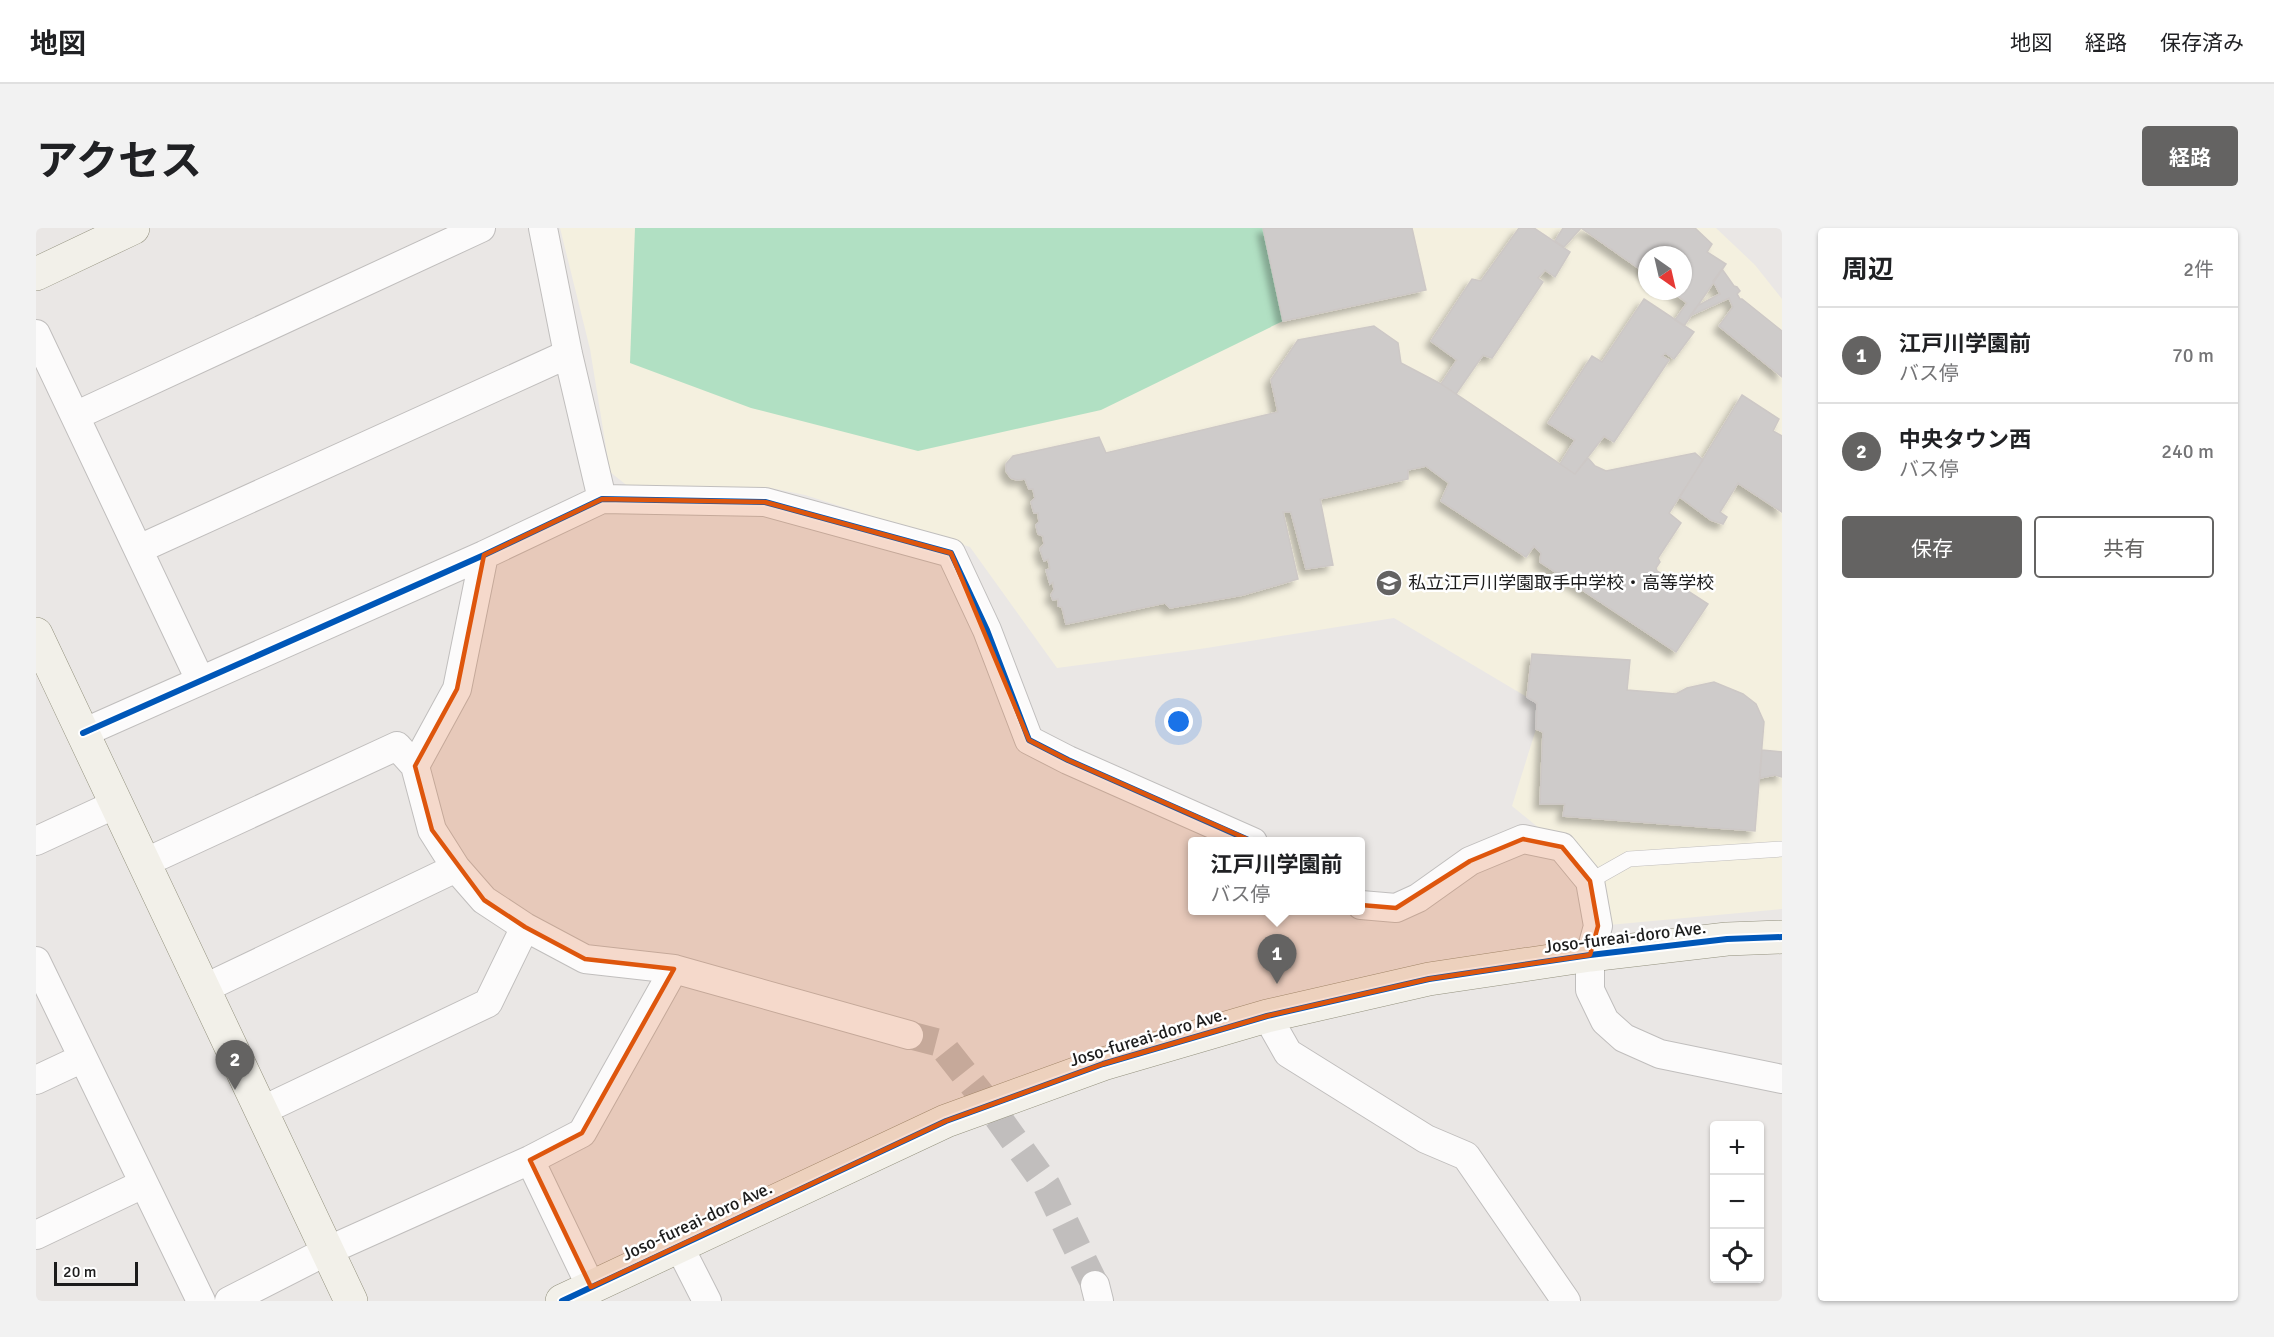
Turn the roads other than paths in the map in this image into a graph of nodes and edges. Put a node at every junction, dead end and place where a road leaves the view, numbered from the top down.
1 (133, 228) edge
2 (481, 228) edge
3 (543, 228) edge
4 (36, 274) edge
5 (36, 333) edge
6 (568, 354) junction
7 (75, 416) junction
8 (602, 499) junction
9 (139, 549) junction
10 (484, 555) junction
11 (36, 634) edge
12 (200, 680) junction
13 (83, 733) junction
14 (415, 766) junction
15 (116, 804) junction
16 (1242, 837) edge
17 (36, 841) edge
18 (1782, 849) edge
19 (144, 863) junction
20 (456, 868) junction
21 (1590, 880) junction
22 (1365, 905) edge
23 (525, 927) junction
24 (1782, 937) edge
25 (1590, 955) junction
26 (36, 961) edge
27 (674, 969) junction
28 (203, 989) junction
29 (1267, 1016) junction
30 (909, 1035) tunnel mouth
31 (83, 1058) junction
32 (1782, 1079) edge
33 (36, 1080) edge
34 (261, 1111) junction
35 (530, 1160) junction
36 (143, 1184) junction
37 (36, 1235) edge
38 (679, 1246) junction
39 (327, 1251) junction
40 (591, 1287) junction
41 (201, 1301) edge
42 (230, 1301) edge
43 (351, 1301) edge
44 (562, 1301) edge
45 (707, 1301) edge
46 (1566, 1301) edge

1 - 4 street
2 - 7 street
3 - 6 street
5 - 7 street
6 - 8 street
6 - 9 street
7 - 9 street
8 - 10 street
8 - 16 street
9 - 12 street
10 - 12 street
10 - 14 street
11 - 13 street
12 - 13 street
13 - 15 street
14 - 19 street
14 - 20 street
15 - 17 street
15 - 19 street
18 - 21 lane
19 - 28 street
20 - 23 street
20 - 28 street
21 - 22 street
21 - 25 street
23 - 27 street
23 - 34 street
24 - 25 street, Joso-fureai-doro Ave.
25 - 29 street, Joso-fureai-doro Ave.
25 - 32 street
26 - 31 street
27 - 30 street
27 - 35 street
28 - 34 street
29 - 38 street, Joso-fureai-doro Ave.
29 - 46 street
31 - 33 street
31 - 36 street
34 - 39 street
35 - 39 street
35 - 40 street
36 - 37 street
36 - 41 street
38 - 40 street, Joso-fureai-doro Ave.
38 - 45 street
39 - 42 street
39 - 43 street
40 - 44 street, Joso-fureai-doro Ave.

